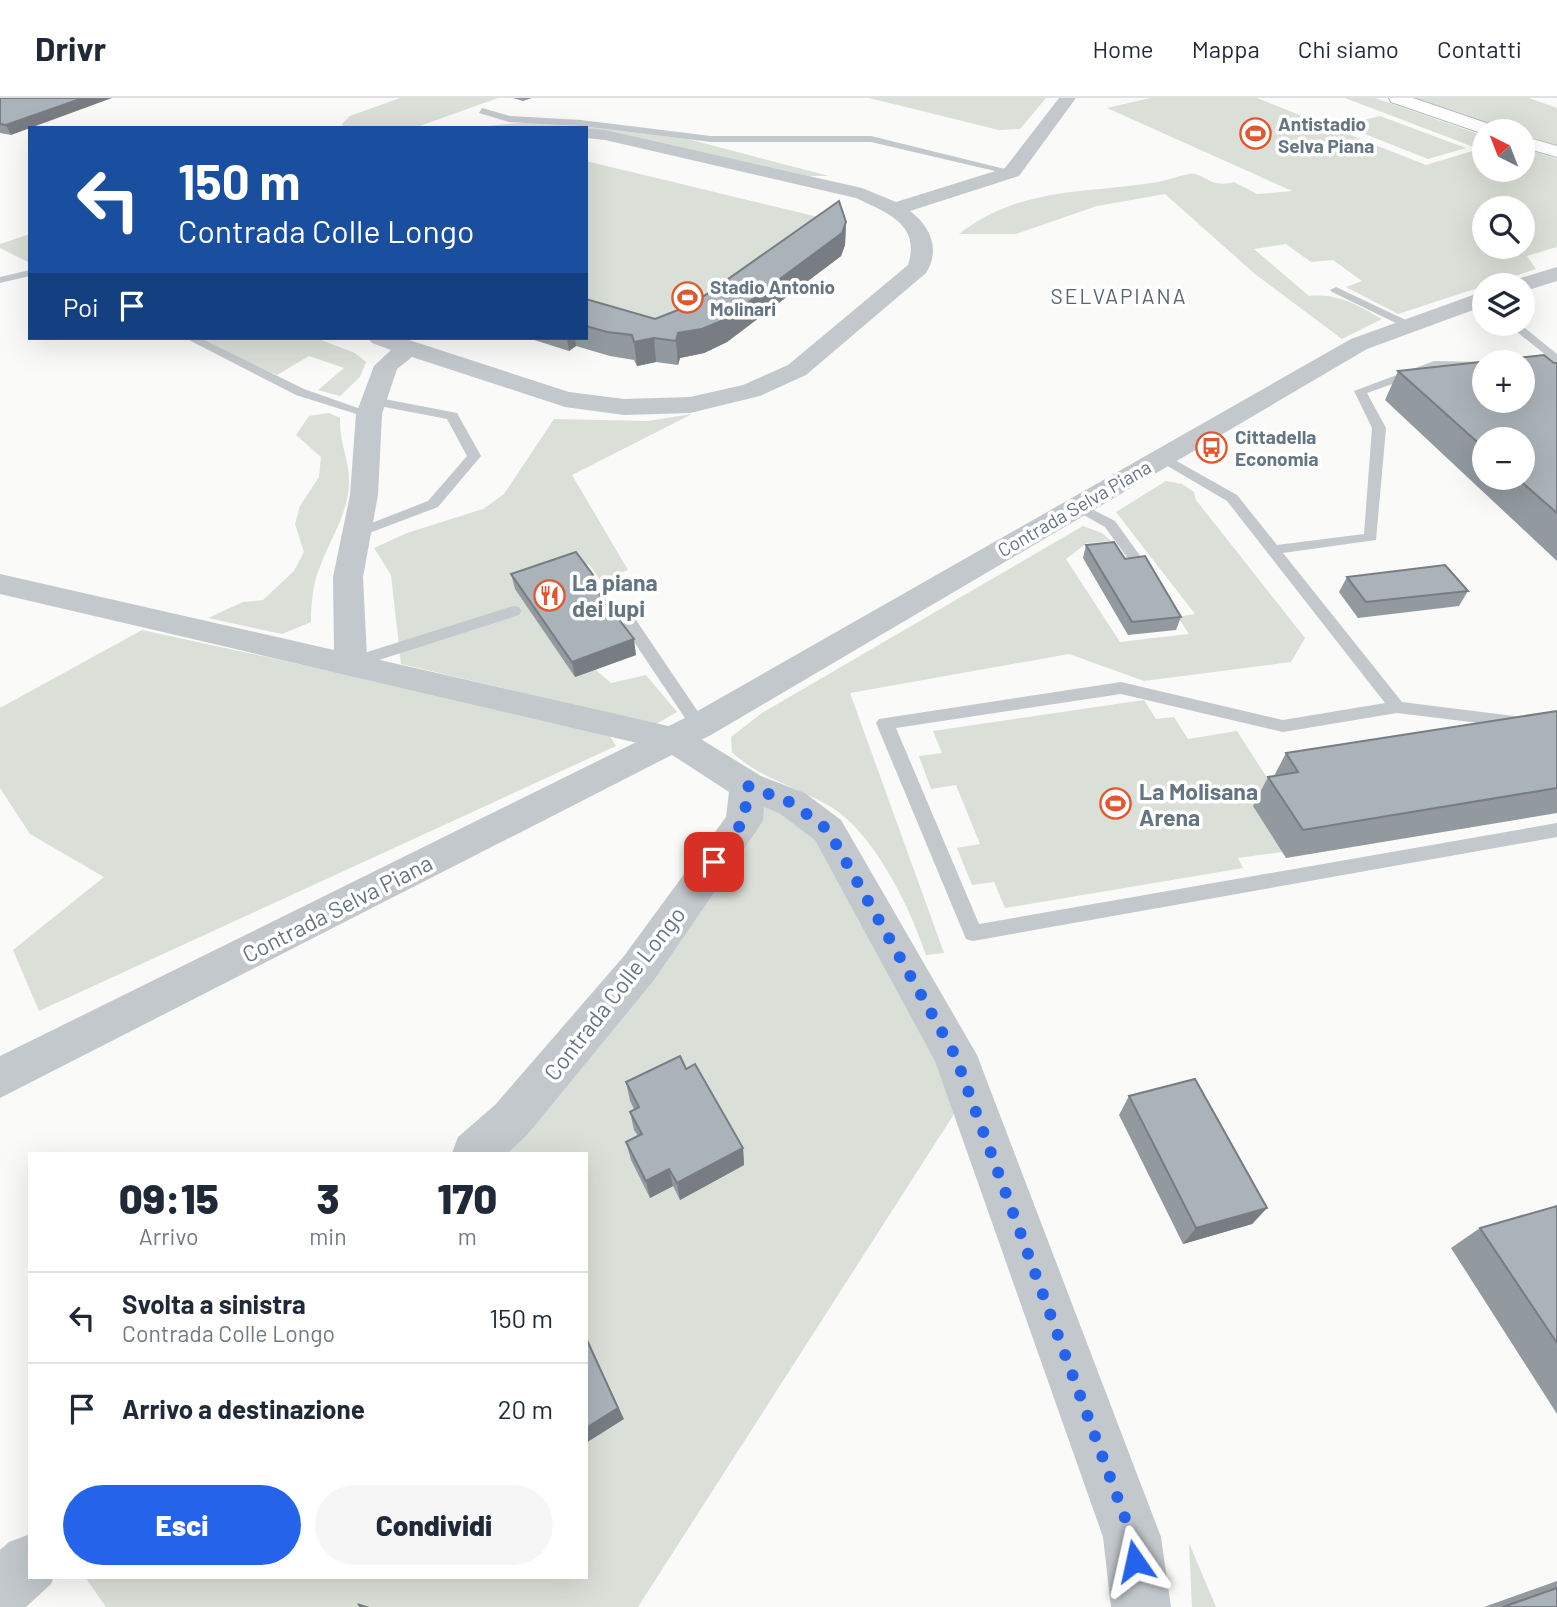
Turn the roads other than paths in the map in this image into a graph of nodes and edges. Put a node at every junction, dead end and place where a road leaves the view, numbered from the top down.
1 (1068, 98) edge
2 (1397, 98) edge
3 (482, 111) dead end
4 (620, 116) dead end
5 (1472, 124) edge
6 (648, 131) junction
7 (588, 133) edge
8 (1535, 145) edge
9 (1557, 152) edge
10 (1012, 172) junction
11 (895, 209) junction
12 (28, 273) edge
13 (1557, 274) edge
14 (0, 280) edge
15 (1535, 281) edge
16 (1336, 290) dead end
17 (1472, 303) edge
18 (1408, 325) junction
19 (1525, 336) edge
20 (195, 340) edge
21 (386, 340) edge
22 (409, 347) junction
23 (1553, 364) edge
24 (1472, 365) edge
25 (371, 407) junction
26 (1161, 458) junction
27 (1078, 506) junction
28 (356, 534) junction
29 (1273, 550) junction
30 (1134, 557) edge
31 (0, 584) edge
32 (513, 611) dead end
33 (630, 624) dead end
34 (351, 663) junction
35 (1397, 707) junction
36 (686, 732) junction
37 (1557, 741) edge
38 (748, 786) junction
39 (1557, 830) edge
40 (0, 1078) edge
41 (476, 1152) edge
42 (28, 1565) edge
43 (0, 1590) edge
44 (1141, 1607) edge

1 - 10 street
2 - 5 main road
3 - 6 lane
4 - 6 lane
6 - 10 lane
7 - 11 street
8 - 9 main road
10 - 11 street
11 - 22 street
12 - 14 lane
13 - 15 street
16 - 18 lane
17 - 18 street, Contrada Selva Piana
18 - 26 street, Contrada Selva Piana
19 - 23 lane
20 - 25 lane
21 - 22 street
22 - 25 street
24 - 29 lane
25 - 28 street
25 - 28 lane
26 - 27 street, Contrada Selva Piana
26 - 29 lane
27 - 30 lane
27 - 36 street, Contrada Selva Piana
28 - 34 street
29 - 35 lane
31 - 34 street
32 - 34 lane
33 - 36 lane
34 - 36 street
35 - 37 lane
35 - 39 lane
36 - 38 street
36 - 40 street, Contrada Selva Piana
38 - 41 street, Contrada Colle Longo
38 - 44 street
42 - 43 street

